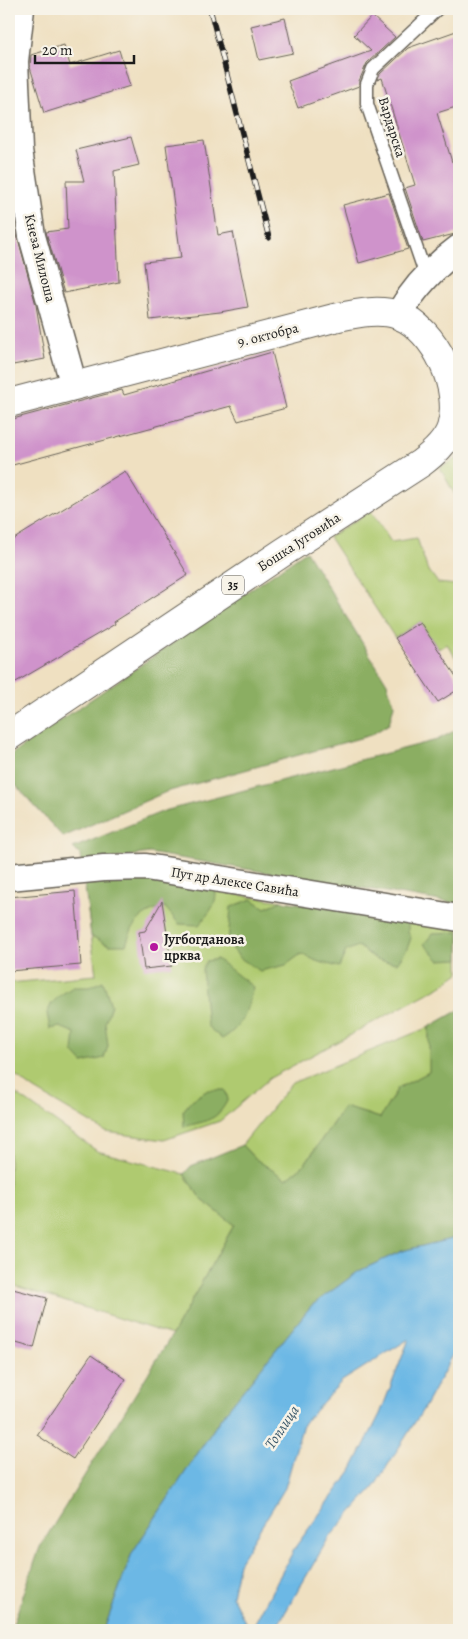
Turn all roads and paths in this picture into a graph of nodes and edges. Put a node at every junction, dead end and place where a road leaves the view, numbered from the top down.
1 (21, 9) edge
2 (436, 9) edge
3 (459, 248) edge
4 (426, 276) junction
5 (398, 315) junction
6 (74, 386) junction
7 (9, 403) edge
8 (453, 437) edge
9 (9, 736) edge
10 (9, 877) edge
11 (459, 918) edge

1 - 6 street, Кнеза Милоша
2 - 4 lane, Вардарска
3 - 4 street
4 - 5 street
5 - 6 main road, 9. октобра / 35
5 - 8 main road, 9. октобра / 35
6 - 7 main road, 9. октобра / 35
8 - 9 main road, Бошка Југовића / 35
10 - 11 street, Пут др Алексе Савића

